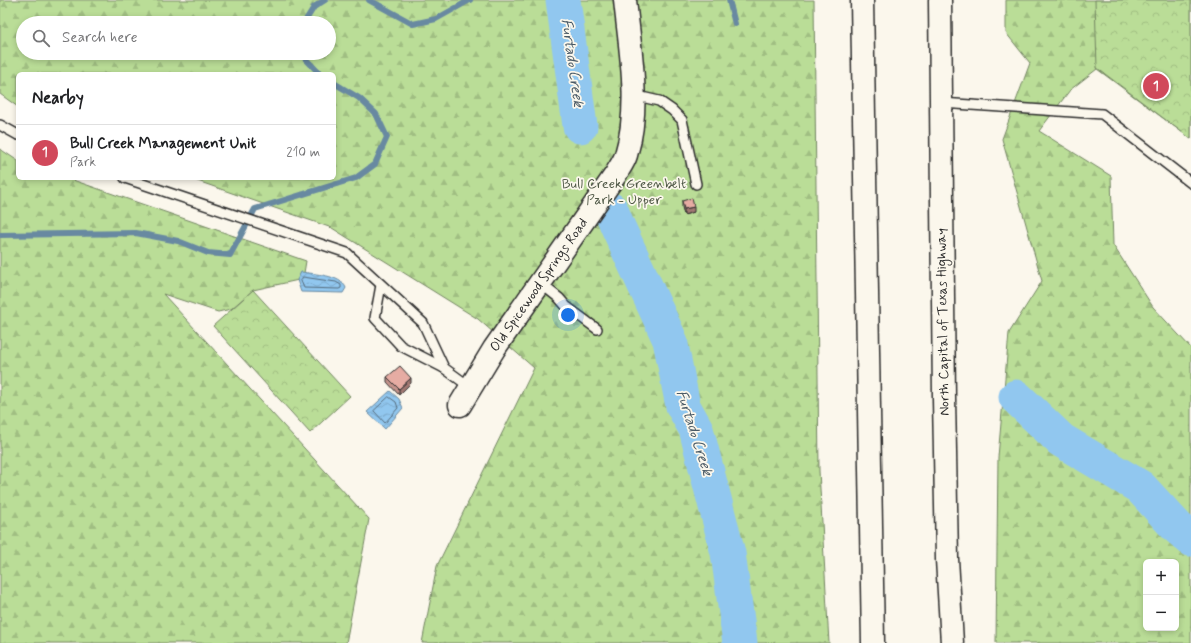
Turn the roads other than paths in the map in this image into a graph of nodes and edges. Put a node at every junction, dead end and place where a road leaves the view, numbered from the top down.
1 (625, 0) edge
2 (862, 0) edge
3 (940, 0) edge
4 (633, 95) junction
5 (941, 103) junction
6 (0, 125) edge
7 (16, 134) edge
8 (131, 180) edge
9 (1191, 183) edge
10 (696, 184) dead end
11 (540, 283) junction
12 (381, 285) junction
13 (597, 329) dead end
14 (444, 368) junction
15 (465, 396) joint
16 (873, 643) edge
17 (952, 643) edge

1 - 4 main road, Old Spicewood Springs Road
2 - 16 main road
3 - 5 main road, North Capital of Texas Highway
4 - 10 lane
4 - 11 main road, Old Spicewood Springs Road
5 - 9 lane
5 - 17 main road, North Capital of Texas Highway
6 - 7 lane
8 - 12 lane
11 - 13 lane
11 - 15 main road, Old Spicewood Springs Road
12 - 14 lane
12 - 14 lane
14 - 15 lane

